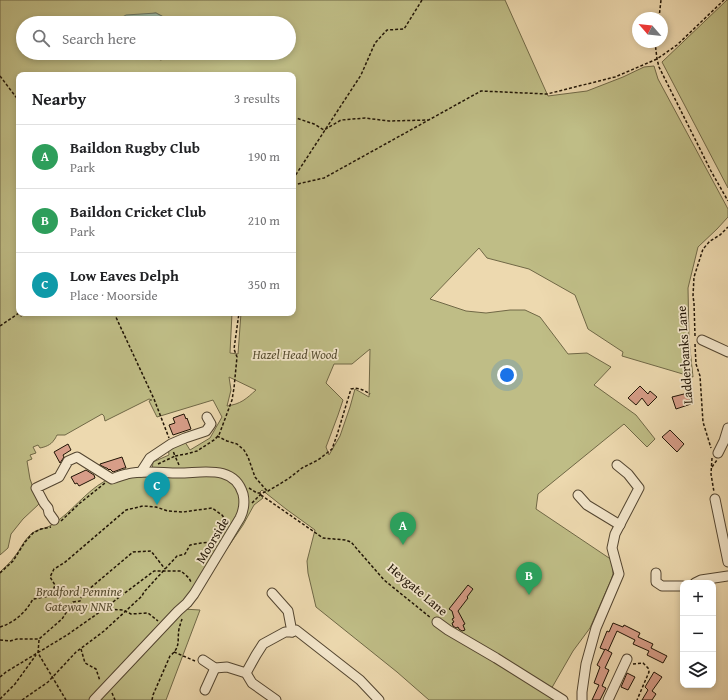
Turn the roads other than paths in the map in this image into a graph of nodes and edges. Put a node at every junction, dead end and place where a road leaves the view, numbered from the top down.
1 (702, 340) dead end
2 (728, 352) edge
3 (207, 417) dead end
4 (728, 428) edge
5 (718, 453) dead end
6 (617, 465) dead end
7 (141, 472) junction
8 (578, 495) dead end
9 (715, 499) road end
10 (54, 520) dead end
11 (620, 525) junction
12 (728, 562) edge
13 (656, 573) dead end
14 (728, 576) edge
15 (701, 580) edge
16 (680, 586) edge
17 (272, 594) dead end
18 (438, 622) road end
19 (292, 632) junction
20 (203, 660) road end
21 (625, 662) road end
22 (215, 668) junction
23 (246, 674) junction
24 (205, 690) dead end
25 (94, 700) edge
26 (276, 700) edge
27 (379, 700) edge
28 (563, 700) edge
29 (582, 700) edge
30 (608, 700) edge

1 - 2 street
3 - 7 street
4 - 5 street
6 - 11 street
7 - 10 street, Moorside
7 - 25 street, Moorside
8 - 11 street
9 - 12 street
11 - 29 street
13 - 16 street
14 - 15 street
17 - 19 street
18 - 28 street, Heygate Lane
19 - 23 street
19 - 27 street
20 - 22 street
21 - 30 street
22 - 23 street
22 - 24 street
23 - 26 street

